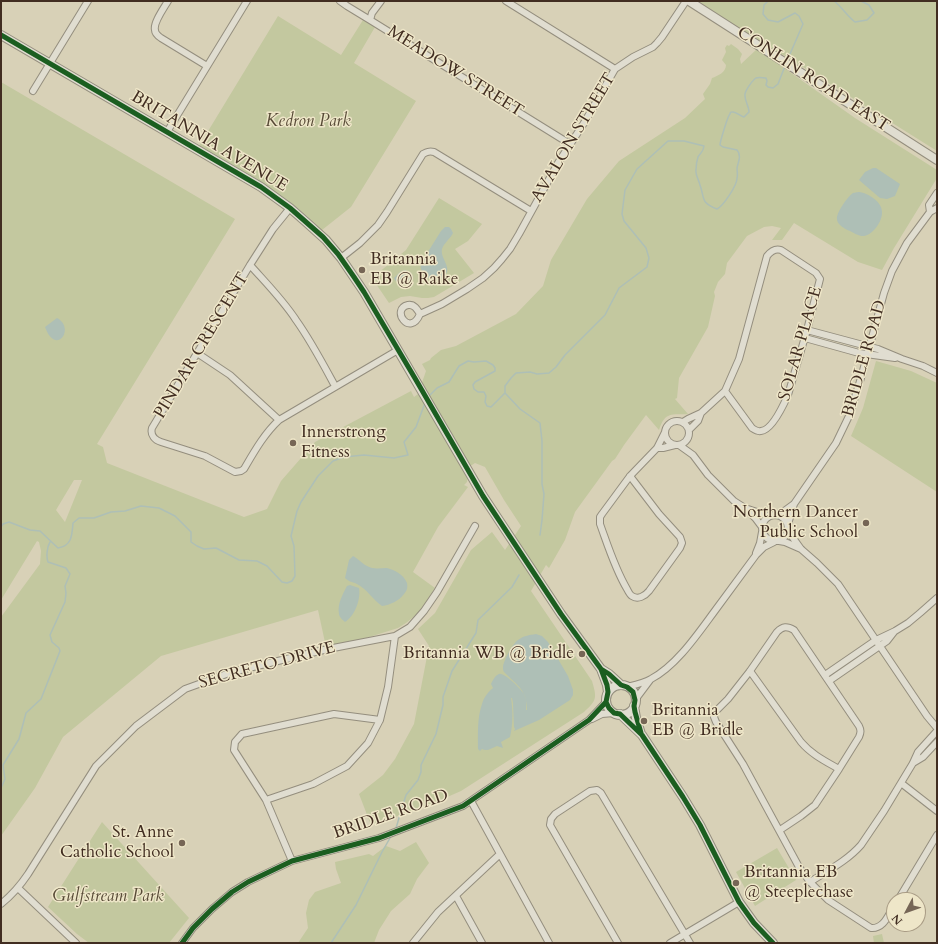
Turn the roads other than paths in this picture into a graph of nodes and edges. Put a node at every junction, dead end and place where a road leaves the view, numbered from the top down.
1 (88, 1) edge
2 (168, 1) edge
3 (247, 1) edge
4 (340, 1) edge
5 (381, 1) edge
6 (506, 1) edge
7 (687, 1) edge
8 (370, 20) junction
9 (1, 35) edge
10 (50, 64) junction
11 (208, 66) junction
12 (615, 69) junction
13 (33, 91) dead end
14 (167, 132) junction
15 (570, 144) junction
16 (937, 160) edge
17 (937, 193) edge
18 (290, 208) junction
19 (937, 208) edge
20 (531, 212) junction
21 (930, 212) junction
22 (341, 258) junction
23 (250, 265) junction
24 (420, 314) dead end
25 (808, 330) junction
26 (805, 338) junction
27 (869, 347) junction
28 (398, 350) junction
29 (197, 353) junction
30 (868, 354) junction
31 (902, 359) junction
32 (937, 373) edge
33 (335, 386) junction
34 (725, 391) junction
35 (701, 413) junction
36 (279, 420) junction
37 (683, 422) junction
38 (665, 432) junction
39 (689, 433) junction
40 (677, 445) junction
41 (657, 448) junction
42 (692, 455) junction
43 (630, 476) junction
44 (794, 504) junction
45 (745, 508) junction
46 (772, 516) junction
47 (475, 526) dead end
48 (788, 528) junction
49 (762, 529) junction
50 (776, 542) junction
51 (801, 549) junction
52 (756, 555) junction
53 (937, 598) edge
54 (895, 631) junction
55 (395, 636) junction
56 (876, 640) junction
57 (880, 646) junction
58 (601, 669) junction
59 (750, 671) junction
60 (824, 675) junction
61 (651, 679) junction
62 (829, 681) junction
63 (624, 686) junction
64 (608, 692) junction
65 (606, 702) junction
66 (635, 703) junction
67 (617, 714) junction
68 (380, 720) junction
69 (589, 720) junction
70 (937, 730) edge
71 (642, 735) junction
72 (937, 742) edge
73 (913, 763) junction
74 (839, 769) junction
75 (901, 783) junction
76 (266, 800) junction
77 (471, 801) junction
78 (937, 811) edge
79 (780, 830) junction
80 (937, 835) edge
81 (500, 854) junction
82 (292, 861) junction
83 (810, 882) junction
84 (18, 888) junction
85 (903, 892) edge
86 (456, 896) junction
87 (739, 902) junction
88 (1, 904) edge
89 (886, 920) edge
90 (685, 934) junction
91 (76, 943) edge
92 (182, 943) edge
93 (414, 943) edge
94 (482, 943) edge
95 (549, 943) edge
96 (618, 943) edge
97 (670, 943) edge
98 (690, 943) edge
99 (773, 943) edge

1 - 10 street
2 - 11 street
3 - 11 street
4 - 8 street, MEADOW STREET
5 - 8 street
6 - 12 street
7 - 12 street, AVALON STREET
7 - 16 street, CONLIN ROAD EAST
8 - 15 street, MEADOW STREET
9 - 10 street, BRITANNIA AVENUE
10 - 13 street
10 - 14 street, BRITANNIA AVENUE
11 - 14 street
12 - 15 street, AVALON STREET
14 - 18 street, BRITANNIA AVENUE
15 - 20 street, AVALON STREET
17 - 21 street, BRIDLE ROAD
18 - 22 street, BRITANNIA AVENUE
18 - 23 street, PINDAR CRESCENT
19 - 21 street, BRIDLE ROAD
20 - 22 street
20 - 24 street, AVALON STREET
21 - 27 street, BRIDLE ROAD
22 - 28 street, BRITANNIA AVENUE
23 - 29 street, PINDAR CRESCENT
23 - 33 street
25 - 26 street, SOLAR PLACE
25 - 27 street
25 - 34 street, SOLAR PLACE
26 - 30 street
26 - 34 street, SOLAR PLACE
27 - 30 street, BRIDLE ROAD
27 - 31 street
28 - 33 street, PINDAR CRESCENT
28 - 58 street, BRITANNIA AVENUE
29 - 36 street
29 - 36 street, PINDAR CRESCENT
30 - 31 street
30 - 44 street, BRIDLE ROAD
31 - 32 street
33 - 36 street, PINDAR CRESCENT
34 - 35 street, SOLAR PLACE
35 - 37 street, SOLAR PLACE
35 - 39 street, SOLAR PLACE
37 - 38 street
37 - 39 street
38 - 40 street
38 - 41 street
39 - 40 street
39 - 42 street
40 - 41 street
40 - 42 street
41 - 43 street
42 - 45 street
43 - 43 street
44 - 46 street, BRIDLE ROAD
44 - 48 street, BRIDLE ROAD
45 - 46 street
45 - 49 street
46 - 48 street
46 - 49 street
47 - 55 street
48 - 50 street
48 - 51 street
49 - 50 street
49 - 52 street
50 - 51 street
50 - 52 street
51 - 56 street
52 - 61 street
53 - 54 street
54 - 56 street
54 - 57 street
55 - 68 street
55 - 84 street, SECRETO DRIVE
56 - 57 street
56 - 60 street
57 - 62 street
57 - 70 street
58 - 63 street
58 - 64 street
59 - 60 street
59 - 74 street
59 - 79 street
60 - 62 street
61 - 63 street
61 - 66 street
62 - 74 street
63 - 64 street
63 - 66 street
64 - 65 street
65 - 67 street
65 - 69 street, BRIDLE ROAD
66 - 67 street
66 - 71 street
67 - 69 street, BRIDLE ROAD
67 - 71 street
68 - 76 street
68 - 76 street
69 - 77 street, BRIDLE ROAD
70 - 73 street
71 - 87 street
72 - 73 street
73 - 75 street
74 - 79 street
75 - 78 street
75 - 83 street
76 - 82 street
77 - 81 street
77 - 82 street, BRIDLE ROAD
79 - 83 street
80 - 85 street
81 - 86 street
81 - 95 street
82 - 92 street, BRIDLE ROAD
83 - 89 street
84 - 88 street, SECRETO DRIVE
84 - 91 street
86 - 93 street
86 - 94 street
87 - 90 street
87 - 99 street
90 - 96 street
90 - 97 street
90 - 98 street

